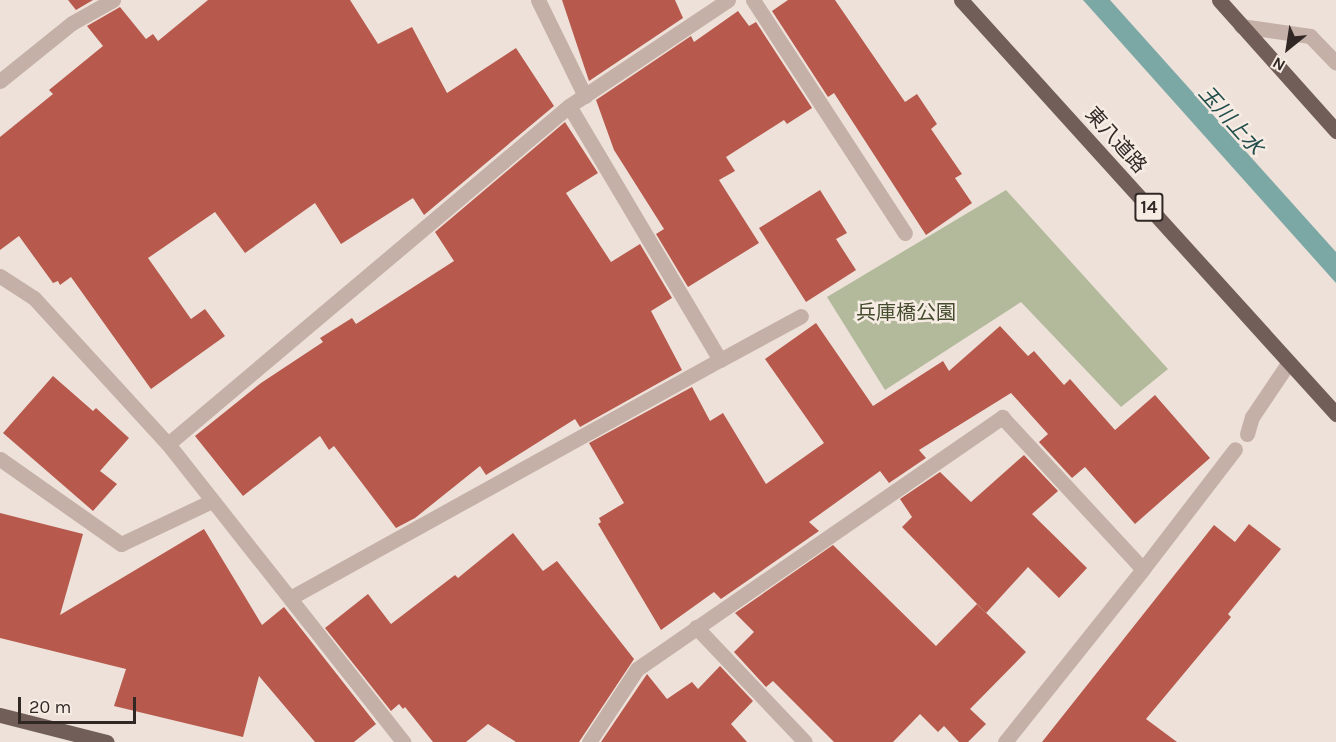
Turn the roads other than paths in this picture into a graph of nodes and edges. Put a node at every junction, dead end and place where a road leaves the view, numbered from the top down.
1 (113, 0) edge
2 (538, 0) edge
3 (728, 0) edge
4 (753, 0) edge
5 (961, 0) edge
6 (1219, 0) edge
7 (1241, 26) junction
8 (1336, 63) edge
9 (0, 81) edge
10 (585, 96) junction
11 (569, 106) junction
12 (1336, 131) edge
13 (905, 233) dead end
14 (0, 276) edge
15 (801, 316) dead end
16 (720, 360) junction
17 (1289, 362) junction
18 (1336, 414) edge
19 (1247, 434) dead end
20 (168, 444) junction
21 (1235, 449) dead end
22 (0, 459) edge
23 (212, 501) junction
24 (1143, 569) junction
25 (290, 598) junction
26 (696, 627) junction
27 (0, 715) edge
28 (107, 742) edge
29 (403, 742) edge
30 (589, 742) edge
31 (805, 742) edge
32 (1005, 742) edge

1 - 9 street
2 - 10 street
3 - 10 street
4 - 13 street
5 - 17 main road, 東八道路 / 14
6 - 7 main road
7 - 8 street
7 - 12 main road
10 - 11 street
11 - 16 street
11 - 20 street
14 - 20 street
15 - 16 street
16 - 25 street
17 - 18 main road, 東八道路 / 14
17 - 19 street
20 - 23 street
21 - 24 street
22 - 23 street
23 - 25 street
24 - 26 street
24 - 32 street
25 - 29 street
26 - 30 street
26 - 31 street
27 - 28 main road

